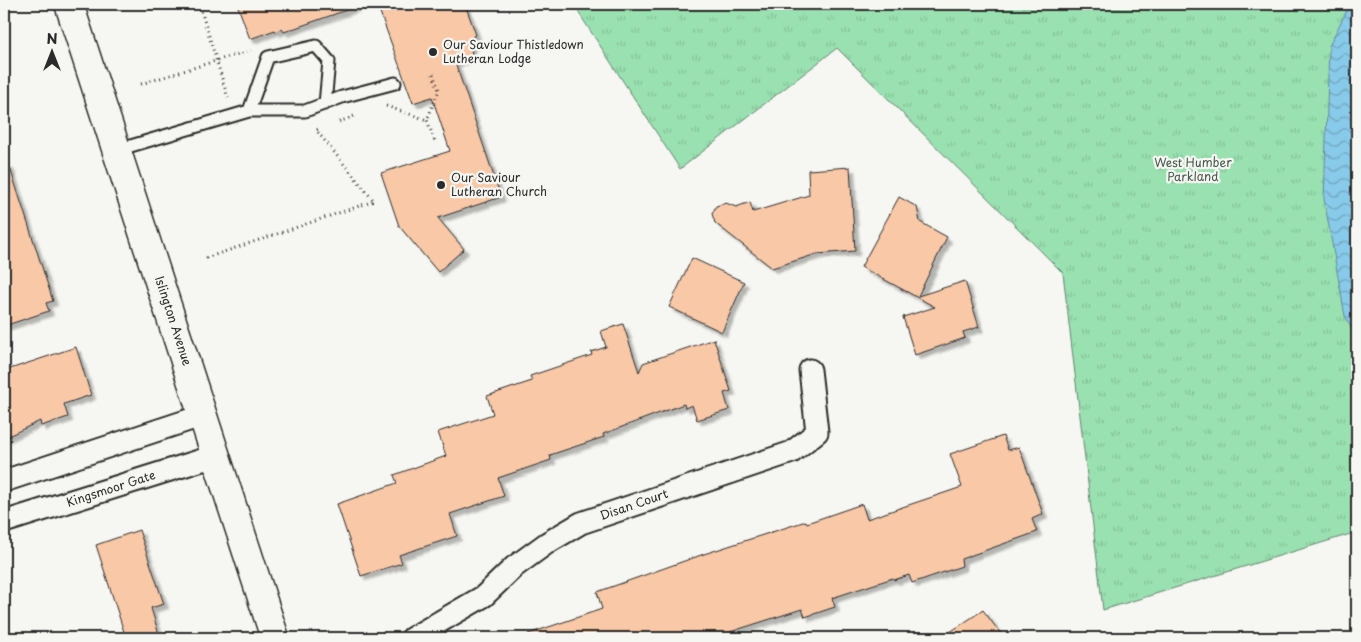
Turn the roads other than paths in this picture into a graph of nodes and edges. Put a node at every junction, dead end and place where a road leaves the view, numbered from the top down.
1 (69, 4) edge
2 (395, 83) dead end
3 (325, 104) junction
4 (249, 111) junction
5 (117, 150) junction
6 (810, 370) dead end
7 (204, 414) junction
8 (218, 455) junction
9 (4, 481) edge
10 (4, 522) edge
11 (276, 638) edge
12 (412, 638) edge

1 - 5 main road, Islington Avenue
2 - 3 lane
3 - 4 lane
3 - 4 lane
4 - 5 lane
5 - 7 main road, Islington Avenue
6 - 12 street, Disan Court
7 - 8 main road, Islington Avenue
7 - 9 street
8 - 10 street, Kingsmoor Gate
8 - 11 main road, Islington Avenue

